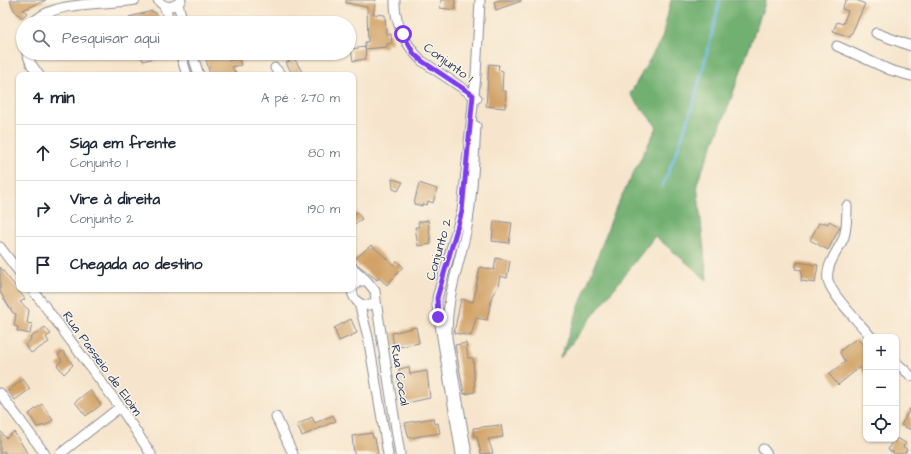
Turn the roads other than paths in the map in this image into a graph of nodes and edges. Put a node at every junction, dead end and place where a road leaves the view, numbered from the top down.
1 (135, 0) edge
2 (395, 0) edge
3 (480, 0) edge
4 (179, 2) edge
5 (161, 3) edge
6 (40, 16) edge
7 (168, 16) edge
8 (182, 16) edge
9 (876, 33) dead end
10 (837, 46) dead end
11 (911, 46) edge
12 (30, 60) edge
13 (182, 60) edge
14 (194, 60) edge
15 (275, 68) dead end
16 (37, 72) edge
17 (186, 72) edge
18 (198, 72) edge
19 (278, 72) edge
20 (911, 76) edge
21 (475, 96) junction
22 (847, 206) dead end
23 (0, 246) edge
24 (16, 268) edge
25 (356, 271) edge
26 (367, 281) junction
27 (356, 284) edge
28 (34, 292) edge
29 (353, 292) edge
30 (376, 301) junction
31 (359, 303) junction
32 (869, 334) edge
33 (899, 365) edge
34 (911, 376) edge
35 (0, 392) edge
36 (454, 395) junction
37 (120, 407) junction
38 (276, 417) dead end
39 (44, 454) edge
40 (60, 454) edge
41 (151, 454) edge
42 (293, 454) edge
43 (388, 454) edge
44 (400, 454) edge
45 (460, 454) edge
46 (467, 454) edge

1 - 6 street
2 - 21 street, Conjunto 1
3 - 21 street, Conjunto 2
4 - 5 street
4 - 8 street
5 - 7 street
9 - 11 street
10 - 20 street
12 - 16 street
13 - 17 street
14 - 18 street
15 - 19 street
21 - 36 street, Conjunto 2
22 - 32 street
23 - 24 street
25 - 26 street
26 - 27 street
26 - 30 street
28 - 37 street, Rua Passeio de Eloim
29 - 31 street
30 - 31 street
30 - 44 street, Rua Cocal
31 - 43 street, Rua Cocal
33 - 34 street
35 - 39 street
36 - 45 street, Conjunto 2
36 - 46 street, Conjunto 2
37 - 40 street
37 - 41 street, Rua Passeio de Eloim
38 - 42 street

